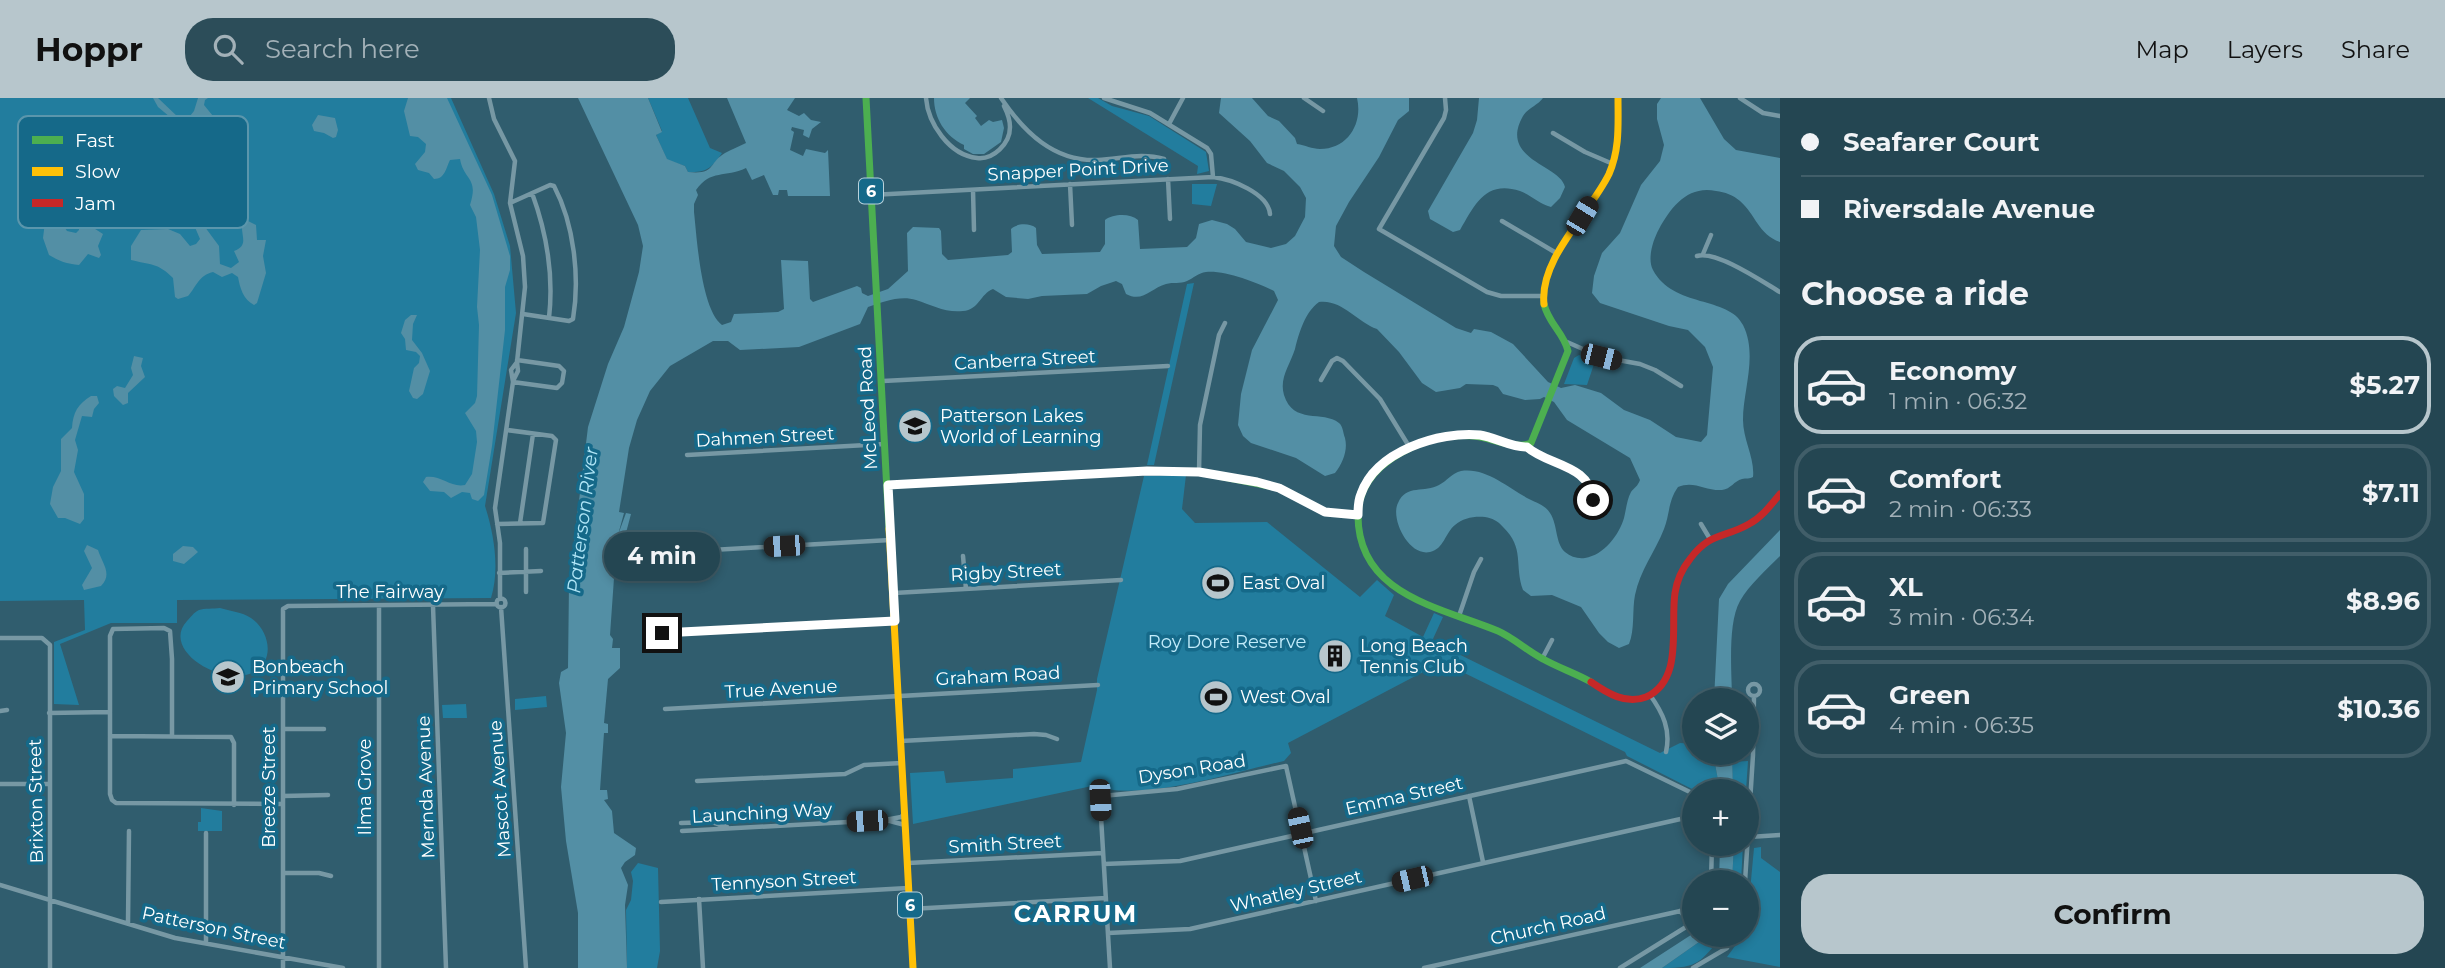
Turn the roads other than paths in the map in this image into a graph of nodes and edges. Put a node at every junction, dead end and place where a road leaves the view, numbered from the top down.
1 (488, 98) edge
2 (866, 98) edge
3 (926, 98) edge
4 (1104, 98) edge
5 (1183, 98) edge
6 (1304, 98) edge
7 (1445, 98) edge
8 (1618, 98) edge
9 (1740, 98) edge
10 (1001, 99) edge
11 (1323, 111) dead end
12 (1780, 116) edge
13 (1018, 120) junction
14 (1168, 124) junction
15 (1010, 125) junction
16 (1553, 133) dead end
17 (1164, 159) dead end
18 (1613, 164) junction
19 (1213, 177) junction
20 (1168, 179) junction
21 (1070, 184) junction
22 (973, 190) junction
23 (532, 193) junction
24 (871, 195) junction
25 (510, 203) junction
26 (1270, 214) dead end
27 (1170, 219) dead end
28 (1502, 222) dead end
29 (1073, 225) dead end
30 (974, 230) dead end
31 (1711, 235) dead end
32 (1559, 255) junction
33 (1780, 292) edge
34 (1543, 296) junction
35 (523, 314) junction
36 (549, 318) junction
37 (1225, 323) dead end
38 (1567, 342) junction
39 (517, 361) junction
40 (1168, 366) dead end
41 (1321, 380) dead end
42 (514, 381) junction
43 (883, 381) junction
44 (1681, 386) dead end
45 (507, 430) junction
46 (533, 433) junction
47 (886, 444) junction
48 (1527, 447) junction
49 (1410, 448) junction
50 (687, 455) dead end
51 (1199, 472) junction
52 (888, 485) junction
53 (1780, 494) edge
54 (1590, 509) dead end
55 (1358, 515) junction
56 (520, 523) junction
57 (497, 524) junction
58 (1701, 524) dead end
59 (1710, 539) junction
60 (891, 540) junction
61 (526, 550) dead end
62 (659, 553) dead end
63 (963, 556) dead end
64 (1480, 559) dead end
65 (541, 571) dead end
66 (499, 573) junction
67 (525, 573) junction
68 (1121, 580) dead end
69 (966, 589) junction
70 (526, 592) dead end
71 (894, 593) junction
72 (499, 604) junction
73 (379, 606) junction
74 (433, 606) junction
75 (285, 607) joint
76 (1458, 616) junction
77 (895, 621) junction
78 (662, 633) dead end
79 (0, 638) edge
80 (1552, 640) dead end
81 (1542, 659) junction
82 (283, 663) junction
83 (324, 663) dead end
84 (1098, 685) dead end
85 (1650, 695) junction
86 (899, 696) junction
87 (666, 709) dead end
88 (0, 710) edge
89 (7, 710) dead end
90 (110, 712) junction
91 (49, 713) junction
92 (283, 729) junction
93 (324, 729) dead end
94 (110, 736) junction
95 (172, 736) junction
96 (1057, 739) dead end
97 (901, 741) junction
98 (1666, 752) dead end
99 (902, 763) junction
100 (697, 781) dead end
101 (0, 784) edge
102 (49, 784) junction
103 (1682, 788) edge
104 (328, 795) dead end
105 (283, 796) junction
106 (1469, 796) junction
107 (283, 804) junction
108 (234, 805) junction
109 (905, 808) junction
110 (1682, 819) edge
111 (885, 820) junction
112 (681, 823) dead end
113 (906, 825) junction
114 (735, 828) junction
115 (129, 831) dead end
116 (681, 831) dead end
117 (206, 833) dead end
118 (1301, 833) junction
119 (1759, 835) edge
120 (1780, 835) edge
121 (1103, 853) junction
122 (1483, 862) junction
123 (908, 863) junction
124 (1104, 864) junction
125 (283, 873) junction
126 (331, 876) dead end
127 (0, 885) edge
128 (909, 888) junction
129 (1106, 898) junction
130 (699, 899) junction
131 (51, 900) junction
132 (1317, 901) junction
133 (661, 902) dead end
134 (910, 909) junction
135 (1682, 910) edge
136 (1679, 911) junction
137 (1682, 914) edge
138 (128, 923) junction
139 (1682, 930) edge
140 (1108, 933) junction
141 (206, 943) junction
142 (1728, 947) edge
143 (283, 957) junction
144 (50, 968) edge
145 (283, 968) edge
146 (343, 968) edge
147 (379, 968) edge
148 (446, 968) edge
149 (526, 968) edge
150 (703, 968) edge
151 (913, 968) edge
152 (1110, 968) edge
153 (1423, 968) edge
154 (1620, 968) edge
155 (1693, 968) edge

1 - 25 street
2 - 24 street, McLeod Road / 6
3 - 15 street
4 - 14 street
5 - 14 street
6 - 11 street
7 - 34 street
8 - 18 street
9 - 12 street
10 - 13 street
10 - 15 street
13 - 15 street
13 - 17 street
14 - 19 street
16 - 18 street
18 - 32 street
19 - 20 street, Snapper Point Drive
19 - 26 street, Snapper Point Drive
20 - 21 street, Snapper Point Drive
20 - 27 street
21 - 22 street, Snapper Point Drive
21 - 29 street
22 - 24 street, Snapper Point Drive
22 - 30 street
23 - 25 street
23 - 36 street
23 - 36 street
24 - 43 street, McLeod Road / 6
25 - 35 street, Mascot Avenue
28 - 32 street
31 - 33 street
32 - 34 street
34 - 38 street
35 - 36 street
35 - 39 street, Mascot Avenue
37 - 51 street
38 - 44 street
38 - 48 street
39 - 42 street, Mascot Avenue
39 - 42 street
40 - 43 street, Canberra Street
41 - 49 street
42 - 45 street, Mascot Avenue
43 - 47 street, McLeod Road / 6
45 - 46 street
45 - 57 street, Mascot Avenue
46 - 56 street
46 - 56 street
47 - 50 street, Dahmen Street
47 - 52 street, McLeod Road / 6
48 - 49 street
48 - 54 street
49 - 55 street
51 - 52 street
51 - 55 street
52 - 60 street, McLeod Road / 6
53 - 59 street
55 - 76 street
56 - 57 street
57 - 66 street, Mascot Avenue
58 - 59 street
59 - 85 street
60 - 62 street
60 - 71 street, McLeod Road / 6
61 - 67 street
63 - 69 street
64 - 76 street
65 - 67 street
66 - 67 street
66 - 72 street, Mascot Avenue
67 - 70 street
68 - 69 street, Rigby Street
69 - 71 street, Rigby Street
71 - 77 street, McLeod Road / 6
72 - 74 street, The Fairway
72 - 149 street, Mascot Avenue
73 - 74 street, The Fairway
73 - 75 street, The Fairway
73 - 147 street, Ilma Grove
74 - 148 street, Mernda Avenue
75 - 82 street, Breeze Street
76 - 81 street
77 - 78 street
77 - 86 street, McLeod Road / 6
79 - 91 street, Brixton Street
80 - 81 street
81 - 85 street
82 - 83 street
82 - 92 street, Breeze Street
84 - 86 street, Graham Road
85 - 98 street
86 - 87 street, True Avenue
86 - 97 street, McLeod Road / 6
88 - 89 street
90 - 91 street
90 - 94 street
90 - 95 street
91 - 102 street, Brixton Street
92 - 93 street
92 - 105 street, Breeze Street
94 - 95 street
94 - 108 street
95 - 108 street
96 - 97 street
97 - 99 street, McLeod Road / 6
99 - 100 street
99 - 109 street, McLeod Road / 6
101 - 102 street
102 - 131 street, Brixton Street
103 - 106 street, Emma Street
104 - 105 street
105 - 107 street, Breeze Street
106 - 118 street, Emma Street
106 - 122 street
107 - 108 street
107 - 125 street, Breeze Street
109 - 111 street, Launching Way
109 - 113 street, McLeod Road / 6
110 - 122 street, Whatley Street
111 - 113 street, Launching Way
111 - 114 street, Launching Way
112 - 114 street
113 - 123 street, McLeod Road / 6
114 - 116 street, Launching Way
115 - 138 street
117 - 141 street
118 - 121 street, Dyson Road
118 - 124 street, Emma Street
118 - 132 street
119 - 120 street
121 - 123 street, Smith Street
121 - 124 street
122 - 132 street, Whatley Street
123 - 128 street, McLeod Road / 6
124 - 129 street
125 - 126 street
125 - 143 street, Breeze Street
127 - 131 street, Patterson Street
128 - 130 street, Tennyson Street
128 - 134 street, McLeod Road / 6
129 - 134 street
129 - 140 street
130 - 133 street, Tennyson Street
130 - 150 street
131 - 138 street, Patterson Street
131 - 144 street, Brixton Street
132 - 140 street, Whatley Street
134 - 151 street, McLeod Road / 6
135 - 136 street, Church Road
136 - 137 street
136 - 153 street, Church Road
138 - 141 street, Patterson Street
139 - 154 street
140 - 152 street
141 - 143 street, Patterson Street
142 - 155 street
143 - 145 street, Breeze Street
143 - 146 street, Patterson Street

